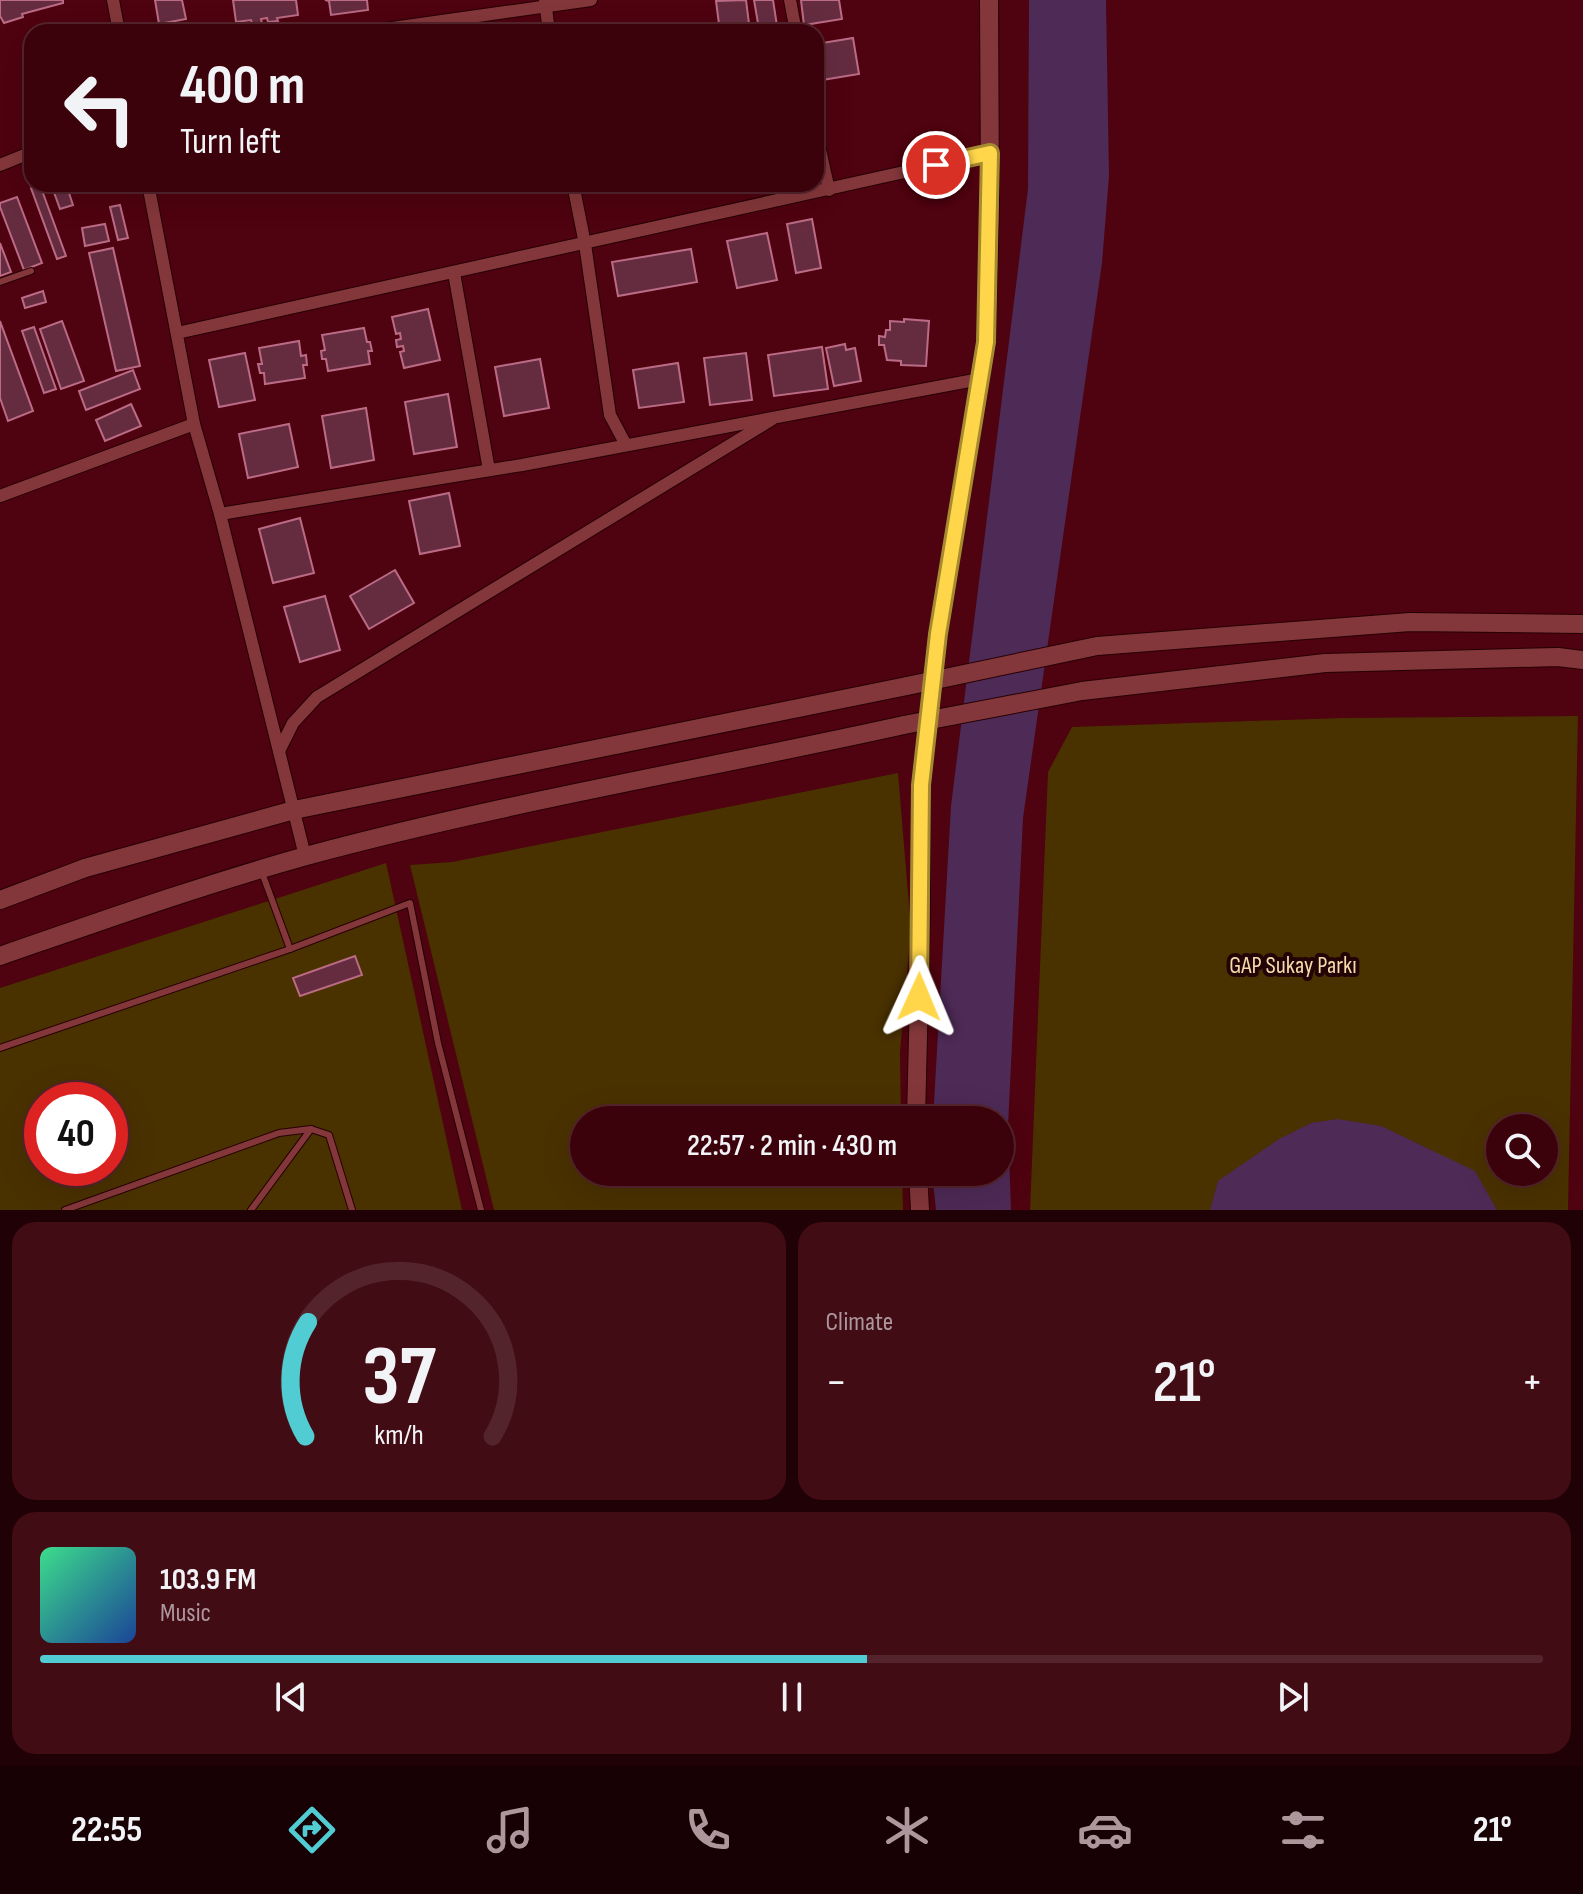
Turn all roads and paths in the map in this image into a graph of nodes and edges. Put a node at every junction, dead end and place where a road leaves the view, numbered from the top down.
1 (113, 0) edge
2 (591, 0) edge
3 (790, 0) edge
4 (989, 0) edge
5 (545, 4) edge
6 (118, 24) edge
7 (416, 24) edge
8 (548, 24) edge
9 (794, 24) edge
10 (990, 153) junction
11 (24, 155) edge
12 (0, 165) edge
13 (824, 168) edge
14 (829, 190) junction
15 (824, 191) edge
16 (150, 192) edge
17 (575, 192) edge
18 (820, 192) edge
19 (585, 244) junction
20 (31, 271) dead end
21 (454, 273) junction
22 (0, 282) edge
23 (177, 333) junction
24 (980, 379) junction
25 (777, 416) junction
26 (194, 424) junction
27 (626, 445) junction
28 (489, 470) junction
29 (0, 496) edge
30 (220, 514) junction
31 (1583, 624) edge
32 (1583, 660) edge
33 (279, 751) junction
34 (294, 810) junction
35 (305, 856) junction
36 (261, 870) junction
37 (0, 900) edge
38 (290, 949) junction
39 (0, 956) edge
40 (0, 1048) edge
41 (916, 1106) edge
42 (311, 1129) junction
43 (919, 1186) edge
44 (65, 1210) edge
45 (251, 1210) edge
46 (352, 1210) edge
47 (481, 1210) edge
48 (920, 1210) edge

1 - 6 street
2 - 5 street
3 - 9 street
4 - 10 main road
5 - 7 street
5 - 8 street
10 - 14 street
10 - 24 main road
11 - 12 street
13 - 14 street
14 - 15 street
16 - 23 street
17 - 19 street
18 - 19 street
19 - 21 street
19 - 27 street
20 - 22 lane
21 - 23 street
21 - 28 street
23 - 26 street
24 - 25 street
24 - 41 main road
25 - 27 street
25 - 33 street
26 - 29 street
26 - 30 street
27 - 28 street
28 - 30 street
30 - 33 street
31 - 34 main road, bridge
32 - 35 main road, bridge
33 - 34 street
34 - 35 street
34 - 37 main road
35 - 36 main road
36 - 38 lane
36 - 39 main road
38 - 40 lane
38 - 47 lane
42 - 44 lane
42 - 45 lane
42 - 46 lane
43 - 48 main road

